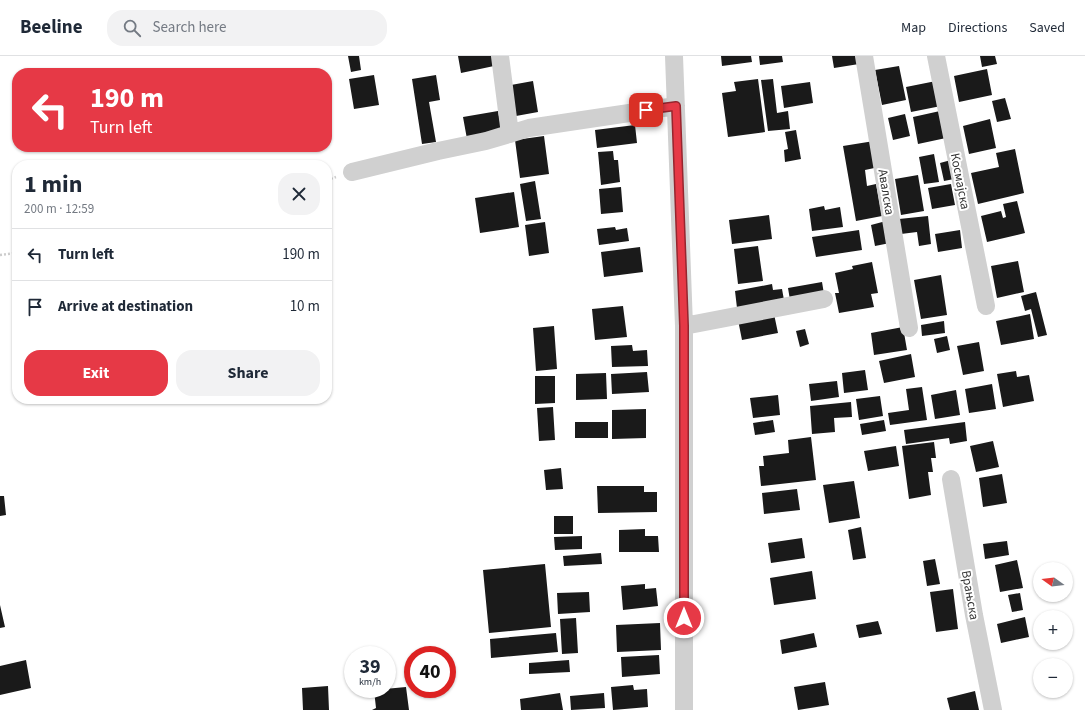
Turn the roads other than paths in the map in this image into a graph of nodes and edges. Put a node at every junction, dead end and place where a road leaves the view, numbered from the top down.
1 (500, 56) edge
2 (674, 56) edge
3 (864, 56) edge
4 (936, 56) edge
5 (676, 106) junction
6 (510, 134) junction
7 (352, 172) dead end
8 (824, 299) dead end
9 (986, 306) dead end
10 (684, 326) junction
11 (909, 328) dead end
12 (951, 479) dead end
13 (684, 710) edge
14 (994, 710) edge

1 - 6 street
2 - 5 street
3 - 11 street, Авалска
4 - 9 street, Космајска
5 - 6 street
5 - 10 street
6 - 7 street
8 - 10 street
10 - 13 street
12 - 14 street, Врањска

